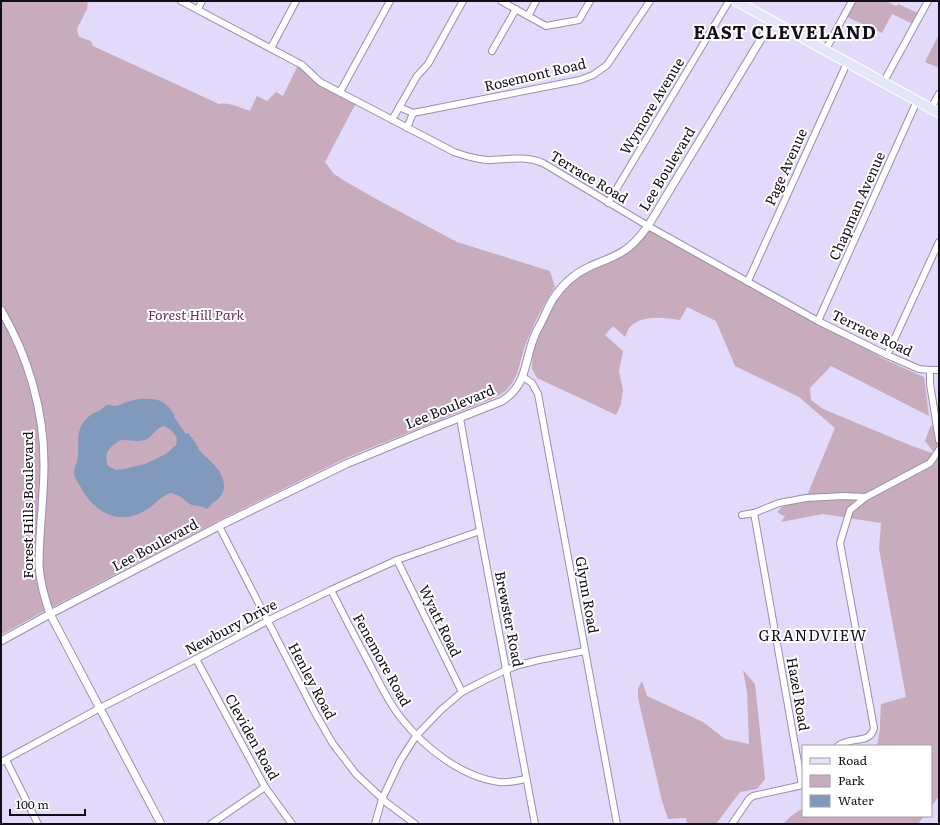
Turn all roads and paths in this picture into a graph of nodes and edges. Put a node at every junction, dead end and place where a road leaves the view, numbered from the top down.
1 (182, 1) edge
2 (202, 1) edge
3 (296, 1) edge
4 (390, 1) edge
5 (463, 1) edge
6 (501, 1) edge
7 (536, 1) edge
8 (590, 1) edge
9 (650, 1) edge
10 (729, 1) edge
11 (736, 1) edge
12 (852, 1) edge
13 (928, 1) edge
14 (747, 4) edge
15 (198, 9) junction
16 (516, 9) junction
17 (528, 16) junction
18 (772, 21) junction
19 (271, 48) junction
20 (492, 51) dead end
21 (825, 51) junction
22 (847, 63) junction
23 (883, 83) junction
24 (340, 92) junction
25 (939, 94) edge
26 (917, 101) junction
27 (399, 107) junction
28 (935, 110) edge
29 (413, 113) junction
30 (392, 120) junction
31 (407, 128) junction
32 (608, 203) junction
33 (648, 226) junction
34 (939, 242) edge
35 (748, 281) junction
36 (1, 310) edge
37 (818, 321) junction
38 (887, 355) junction
39 (930, 370) junction
40 (939, 370) edge
41 (523, 377) junction
42 (460, 418) junction
43 (939, 440) edge
44 (939, 450) edge
45 (866, 497) junction
46 (754, 513) junction
47 (742, 515) dead end
48 (219, 526) junction
49 (480, 531) junction
50 (397, 560) junction
51 (330, 590) junction
52 (50, 614) junction
53 (267, 621) junction
54 (1, 641) edge
55 (585, 651) junction
56 (196, 659) junction
57 (506, 670) junction
58 (462, 692) junction
59 (100, 708) junction
60 (416, 736) junction
61 (840, 745) edge
62 (3, 761) edge
63 (526, 779) junction
64 (802, 779) edge
65 (802, 785) edge
66 (265, 787) junction
67 (382, 799) junction
68 (38, 824) edge
69 (161, 824) edge
70 (210, 824) edge
71 (292, 824) edge
72 (375, 824) edge
73 (415, 824) edge
74 (534, 824) edge
75 (617, 824) edge
76 (732, 824) edge

1 - 15 street, Terrace Road
2 - 15 street
3 - 19 street
4 - 24 street
5 - 27 street
6 - 16 street
7 - 17 street
8 - 17 street
9 - 29 street, Rosemont Road
10 - 32 street, Wymore Avenue
11 - 14 main road
12 - 21 street
13 - 23 street
14 - 18 main road
15 - 19 street, Terrace Road
16 - 17 street
16 - 20 street
18 - 21 main road
18 - 33 street, Lee Boulevard
19 - 24 street, Terrace Road
21 - 22 main road
22 - 23 main road
22 - 35 street, Page Avenue
23 - 26 main road
24 - 30 street, Terrace Road
25 - 28 street
26 - 28 main road
26 - 37 street, Chapman Avenue
27 - 29 street
27 - 30 street
29 - 31 street
30 - 31 street, Terrace Road
31 - 32 street, Terrace Road
32 - 33 street, Terrace Road
33 - 35 street, Terrace Road
33 - 41 street, Lee Boulevard
34 - 38 street
35 - 37 street, Terrace Road
36 - 52 street, Forest Hills Boulevard
37 - 38 street, Terrace Road
38 - 39 street, Terrace Road
39 - 40 street, Terrace Road
39 - 43 street
41 - 42 street, Lee Boulevard
41 - 55 street, Glynn Road
42 - 48 street, Lee Boulevard
42 - 49 street, Brewster Road
44 - 45 street
45 - 46 street
45 - 61 street
46 - 47 street
46 - 64 street, Hazel Road
48 - 52 street, Lee Boulevard
48 - 53 street, Henley Road
49 - 50 street, Newbury Drive
49 - 57 street, Brewster Road
50 - 51 street, Newbury Drive
50 - 58 street, Wyatt Road
51 - 53 street, Newbury Drive
51 - 60 street, Fenemore Road
52 - 54 street, Lee Boulevard
52 - 59 street, Forest Hills Boulevard
53 - 56 street, Newbury Drive
53 - 67 street, Henley Road
55 - 57 street
55 - 75 street, Glynn Road
56 - 59 street, Newbury Drive
56 - 66 street, Cleviden Road
57 - 58 street
57 - 63 street, Brewster Road
58 - 60 street
59 - 62 street, Newbury Drive
59 - 69 street, Forest Hills Boulevard
60 - 63 street, Fenemore Road
60 - 67 street
62 - 68 street
63 - 74 street, Brewster Road
65 - 76 street
66 - 70 street
66 - 71 street, Cleviden Road
67 - 72 street
67 - 73 street, Henley Road

